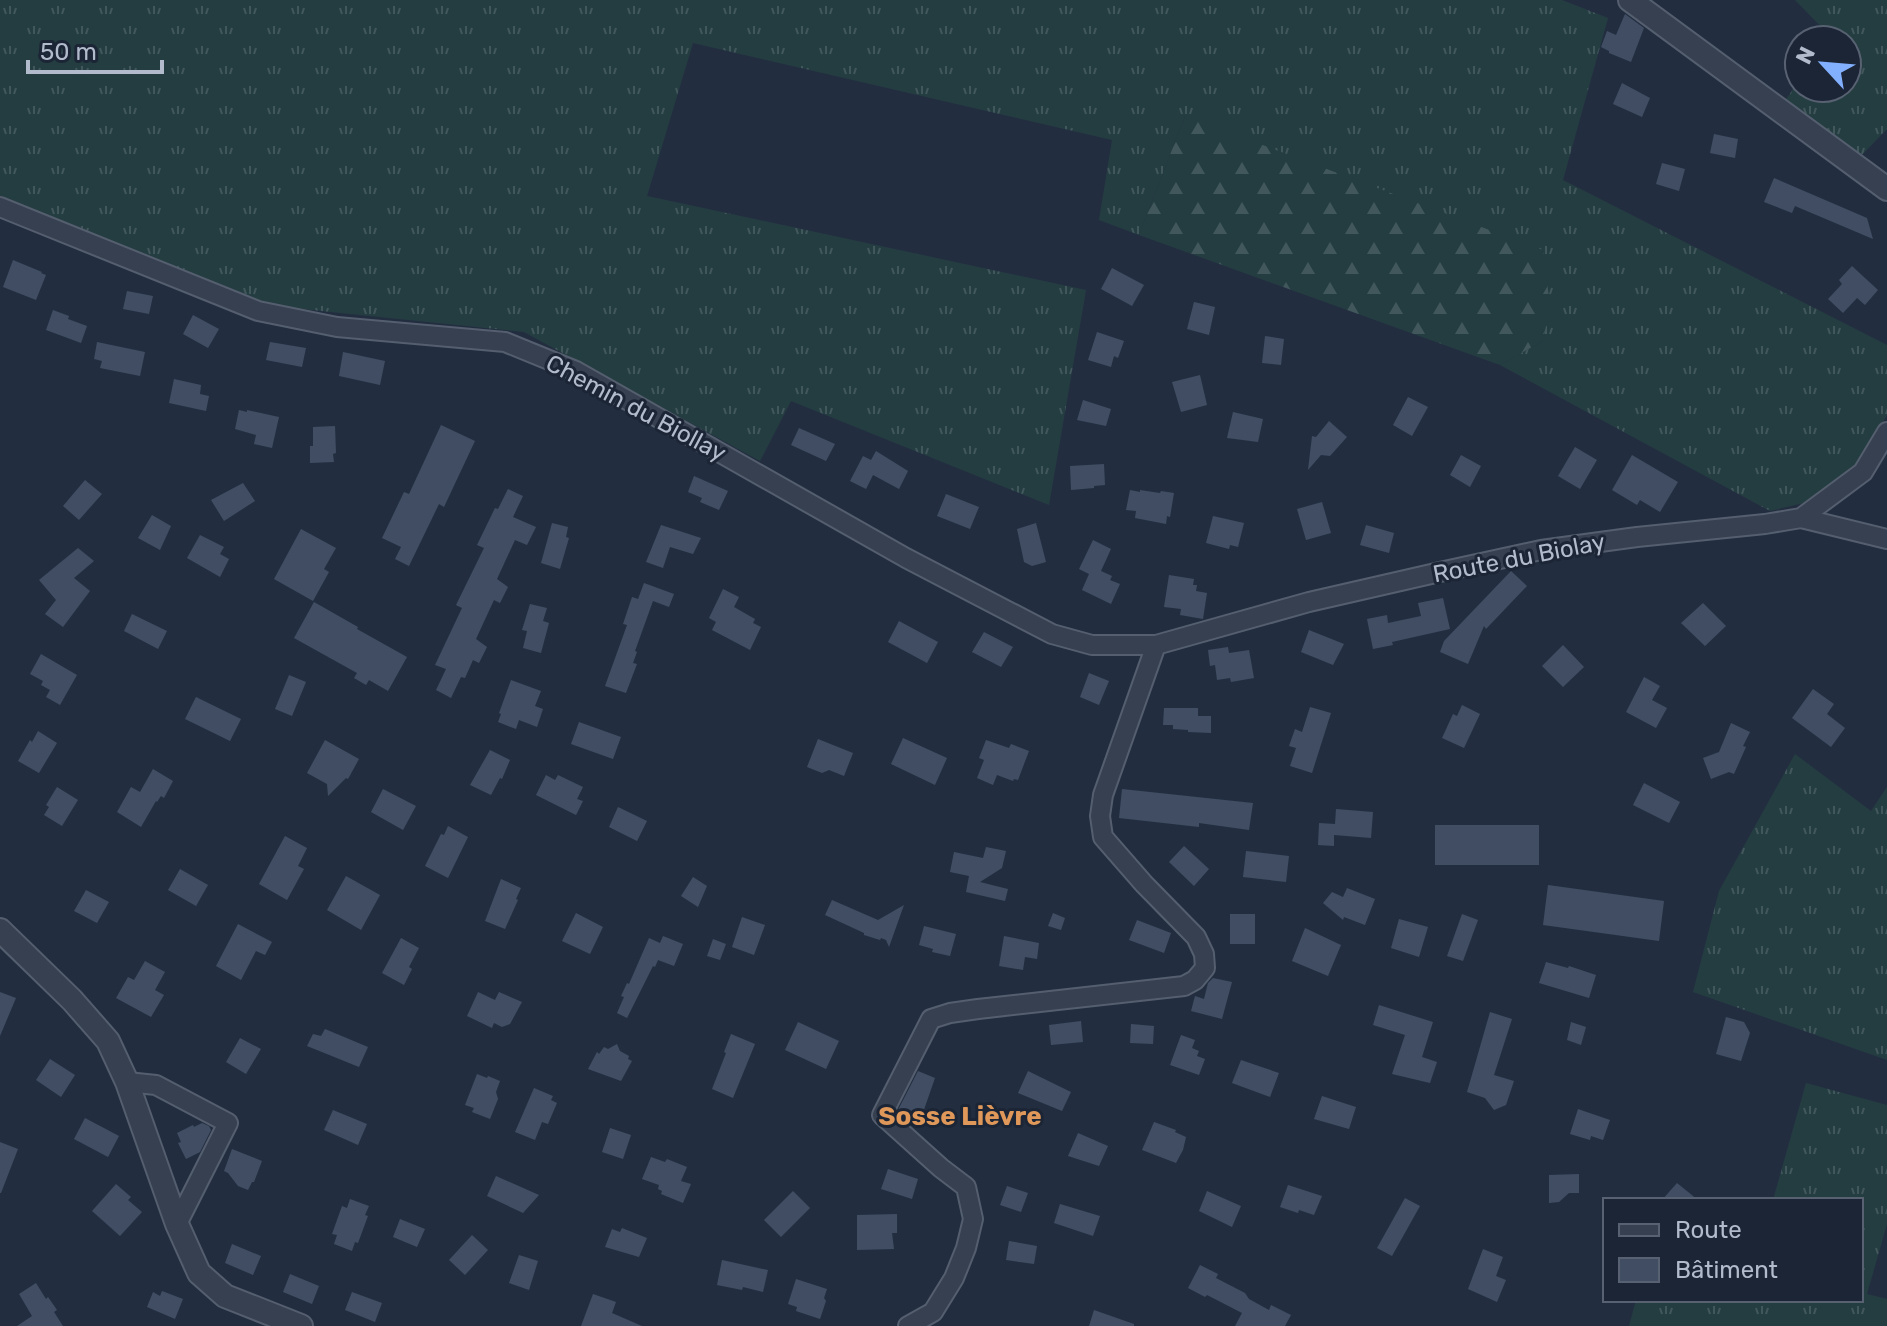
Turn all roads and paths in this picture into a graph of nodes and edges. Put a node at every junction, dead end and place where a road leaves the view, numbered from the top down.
1 (1630, 0) edge
2 (1886, 186) edge
3 (0, 207) edge
4 (1887, 432) edge
5 (1801, 518) junction
6 (1887, 539) edge
7 (1156, 645) junction
8 (0, 930) edge
9 (127, 1082) junction
10 (177, 1224) junction
11 (301, 1326) edge
12 (908, 1326) edge

1 - 2 street
3 - 7 street, Chemin du Biollay
4 - 5 street
5 - 6 street, Route du Biolay
5 - 7 street, Route du Biolay
7 - 12 street
8 - 9 street
9 - 10 street
9 - 10 street
10 - 11 street

